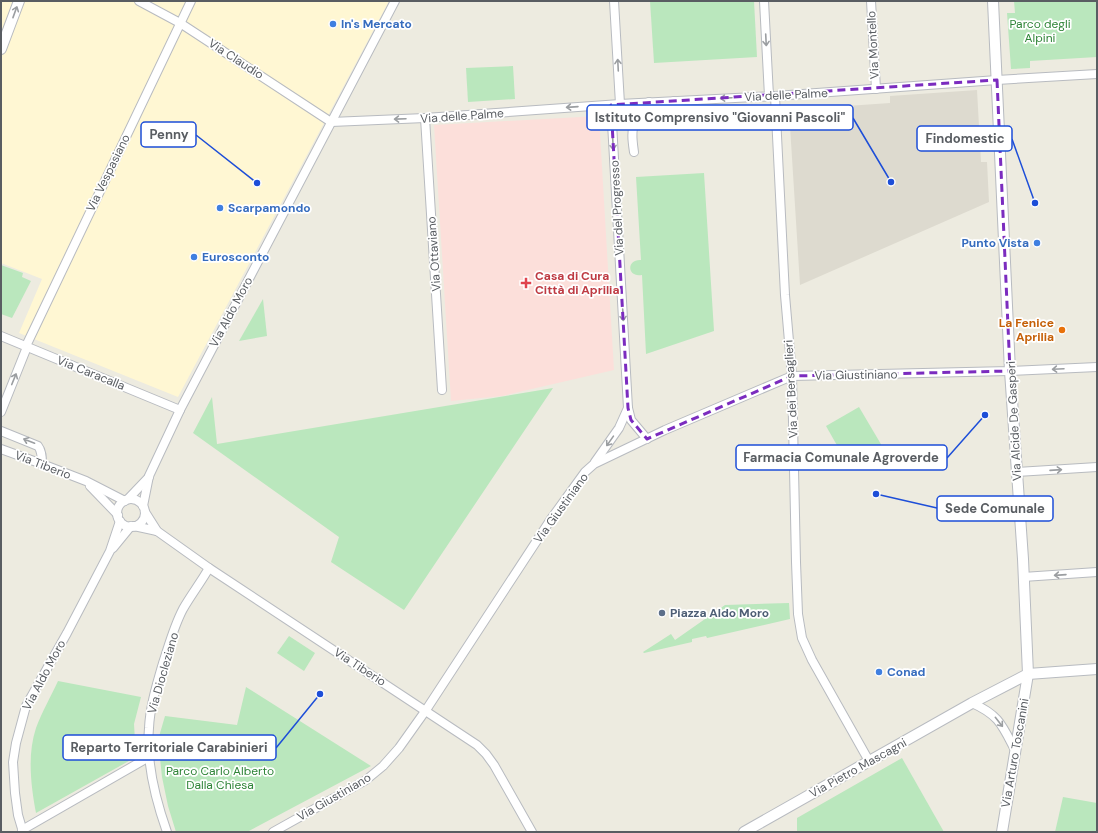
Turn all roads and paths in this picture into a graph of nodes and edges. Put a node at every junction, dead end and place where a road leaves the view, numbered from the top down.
1 (19, 1) edge
2 (139, 1) edge
3 (192, 1) edge
4 (395, 1) edge
5 (614, 1) edge
6 (764, 1) edge
7 (871, 1) edge
8 (993, 1) edge
9 (180, 23) junction
10 (1, 49) edge
11 (1097, 74) edge
12 (997, 80) junction
13 (876, 89) junction
14 (770, 96) junction
15 (674, 101) junction
16 (649, 102) junction
17 (620, 104) junction
18 (611, 105) junction
19 (711, 116) dead end
20 (425, 118) junction
21 (331, 122) junction
22 (634, 152) dead end
23 (1, 336) edge
24 (26, 346) junction
25 (1097, 367) edge
26 (1010, 371) junction
27 (792, 376) junction
28 (442, 390) dead end
29 (628, 408) junction
30 (180, 410) junction
31 (1, 412) edge
32 (1, 431) edge
33 (647, 439) junction
34 (1, 450) edge
35 (42, 464) junction
36 (594, 464) junction
37 (1097, 467) edge
38 (1017, 472) junction
39 (149, 476) junction
40 (86, 481) junction
41 (127, 500) junction
42 (144, 509) junction
43 (119, 518) junction
44 (133, 526) junction
45 (157, 532) junction
46 (110, 552) junction
47 (209, 568) junction
48 (1097, 572) edge
49 (1024, 577) junction
50 (1097, 669) edge
51 (1028, 674) junction
52 (972, 703) junction
53 (426, 710) junction
54 (1015, 750) junction
55 (149, 757) junction
56 (869, 761) junction
57 (23, 831) edge
58 (749, 831) edge
59 (167, 832) edge
60 (273, 832) edge
61 (532, 832) edge
62 (1002, 832) edge

10 -> 1 street
2 - 9 street, Via Claudio
3 - 9 street, Via Vespasiano
4 - 21 street, Via Aldo Moro
17 -> 5 street
6 -> 14 street, Via dei Bersaglieri
7 - 13 street, Via Montello
8 - 12 street, Via Alcide De Gasperi
9 - 21 street, Via Claudio
9 - 24 street, Via Vespasiano
11 - 12 street, Via delle Palme
12 - 13 street, Via delle Palme
12 - 26 street, Via Alcide De Gasperi
13 - 14 street, Via delle Palme
14 -> 15 street, Via delle Palme
14 - 27 street, Via dei Bersaglieri
15 - 16 street, Via delle Palme
15 - 19 street
16 - 17 street, Via delle Palme
16 - 22 street
17 - 18 street, Via delle Palme
18 -> 20 street, Via delle Palme
18 -> 29 street, Via del Progresso
20 -> 21 street, Via delle Palme
20 - 28 street, Via Ottaviano
21 - 30 street, Via Aldo Moro
23 - 24 street, Via Caracalla
24 - 30 street, Via Caracalla
31 -> 24 street, Via Vespasiano
25 -> 26 street, Via Giustiniano
26 - 27 street, Via Giustiniano
26 - 38 street, Via Alcide De Gasperi
27 - 33 street, Via Giustiniano
27 - 56 street, Via dei Bersaglieri
29 - 33 street, Via del Progresso
29 -> 36 street, Via del Progresso
30 - 39 street, Via Aldo Moro
35 -> 32 street
33 - 36 street, Via Giustiniano
34 - 35 street, Via Tiberio
35 - 40 street, Via Tiberio
36 - 53 street, Via Giustiniano
38 -> 37 street
38 - 49 street, Via Alcide De Gasperi
39 - 41 street, Via Aldo Moro
39 - 42 street, Via Aldo Moro
40 - 41 street, Via Tiberio
40 - 43 street, Via Tiberio
41 - 42 street
41 - 43 street, Via Aldo Moro
42 - 44 street, Via Aldo Moro
42 - 45 street, Via Tiberio
43 - 44 street
43 - 46 street, Via Aldo Moro
44 - 45 street, Via Tiberio
44 - 46 street, Via Aldo Moro
45 - 47 street, Via Tiberio
46 - 57 street, Via Aldo Moro
47 - 53 street, Via Tiberio
47 - 55 street, Via Diocleziano
48 -> 49 street
49 - 51 street, Via Alcide De Gasperi
50 - 51 street
51 - 52 street, Via Pietro Mascagni
51 - 54 street, Via Arturo Toscanini
52 -> 54 street
52 - 56 street, Via Pietro Mascagni
53 - 60 street, Via Giustiniano
53 - 61 street, Via Tiberio
54 - 62 street, Via Arturo Toscanini
55 - 57 street
55 - 59 street, Via Diocleziano
56 - 58 street, Via Pietro Mascagni

